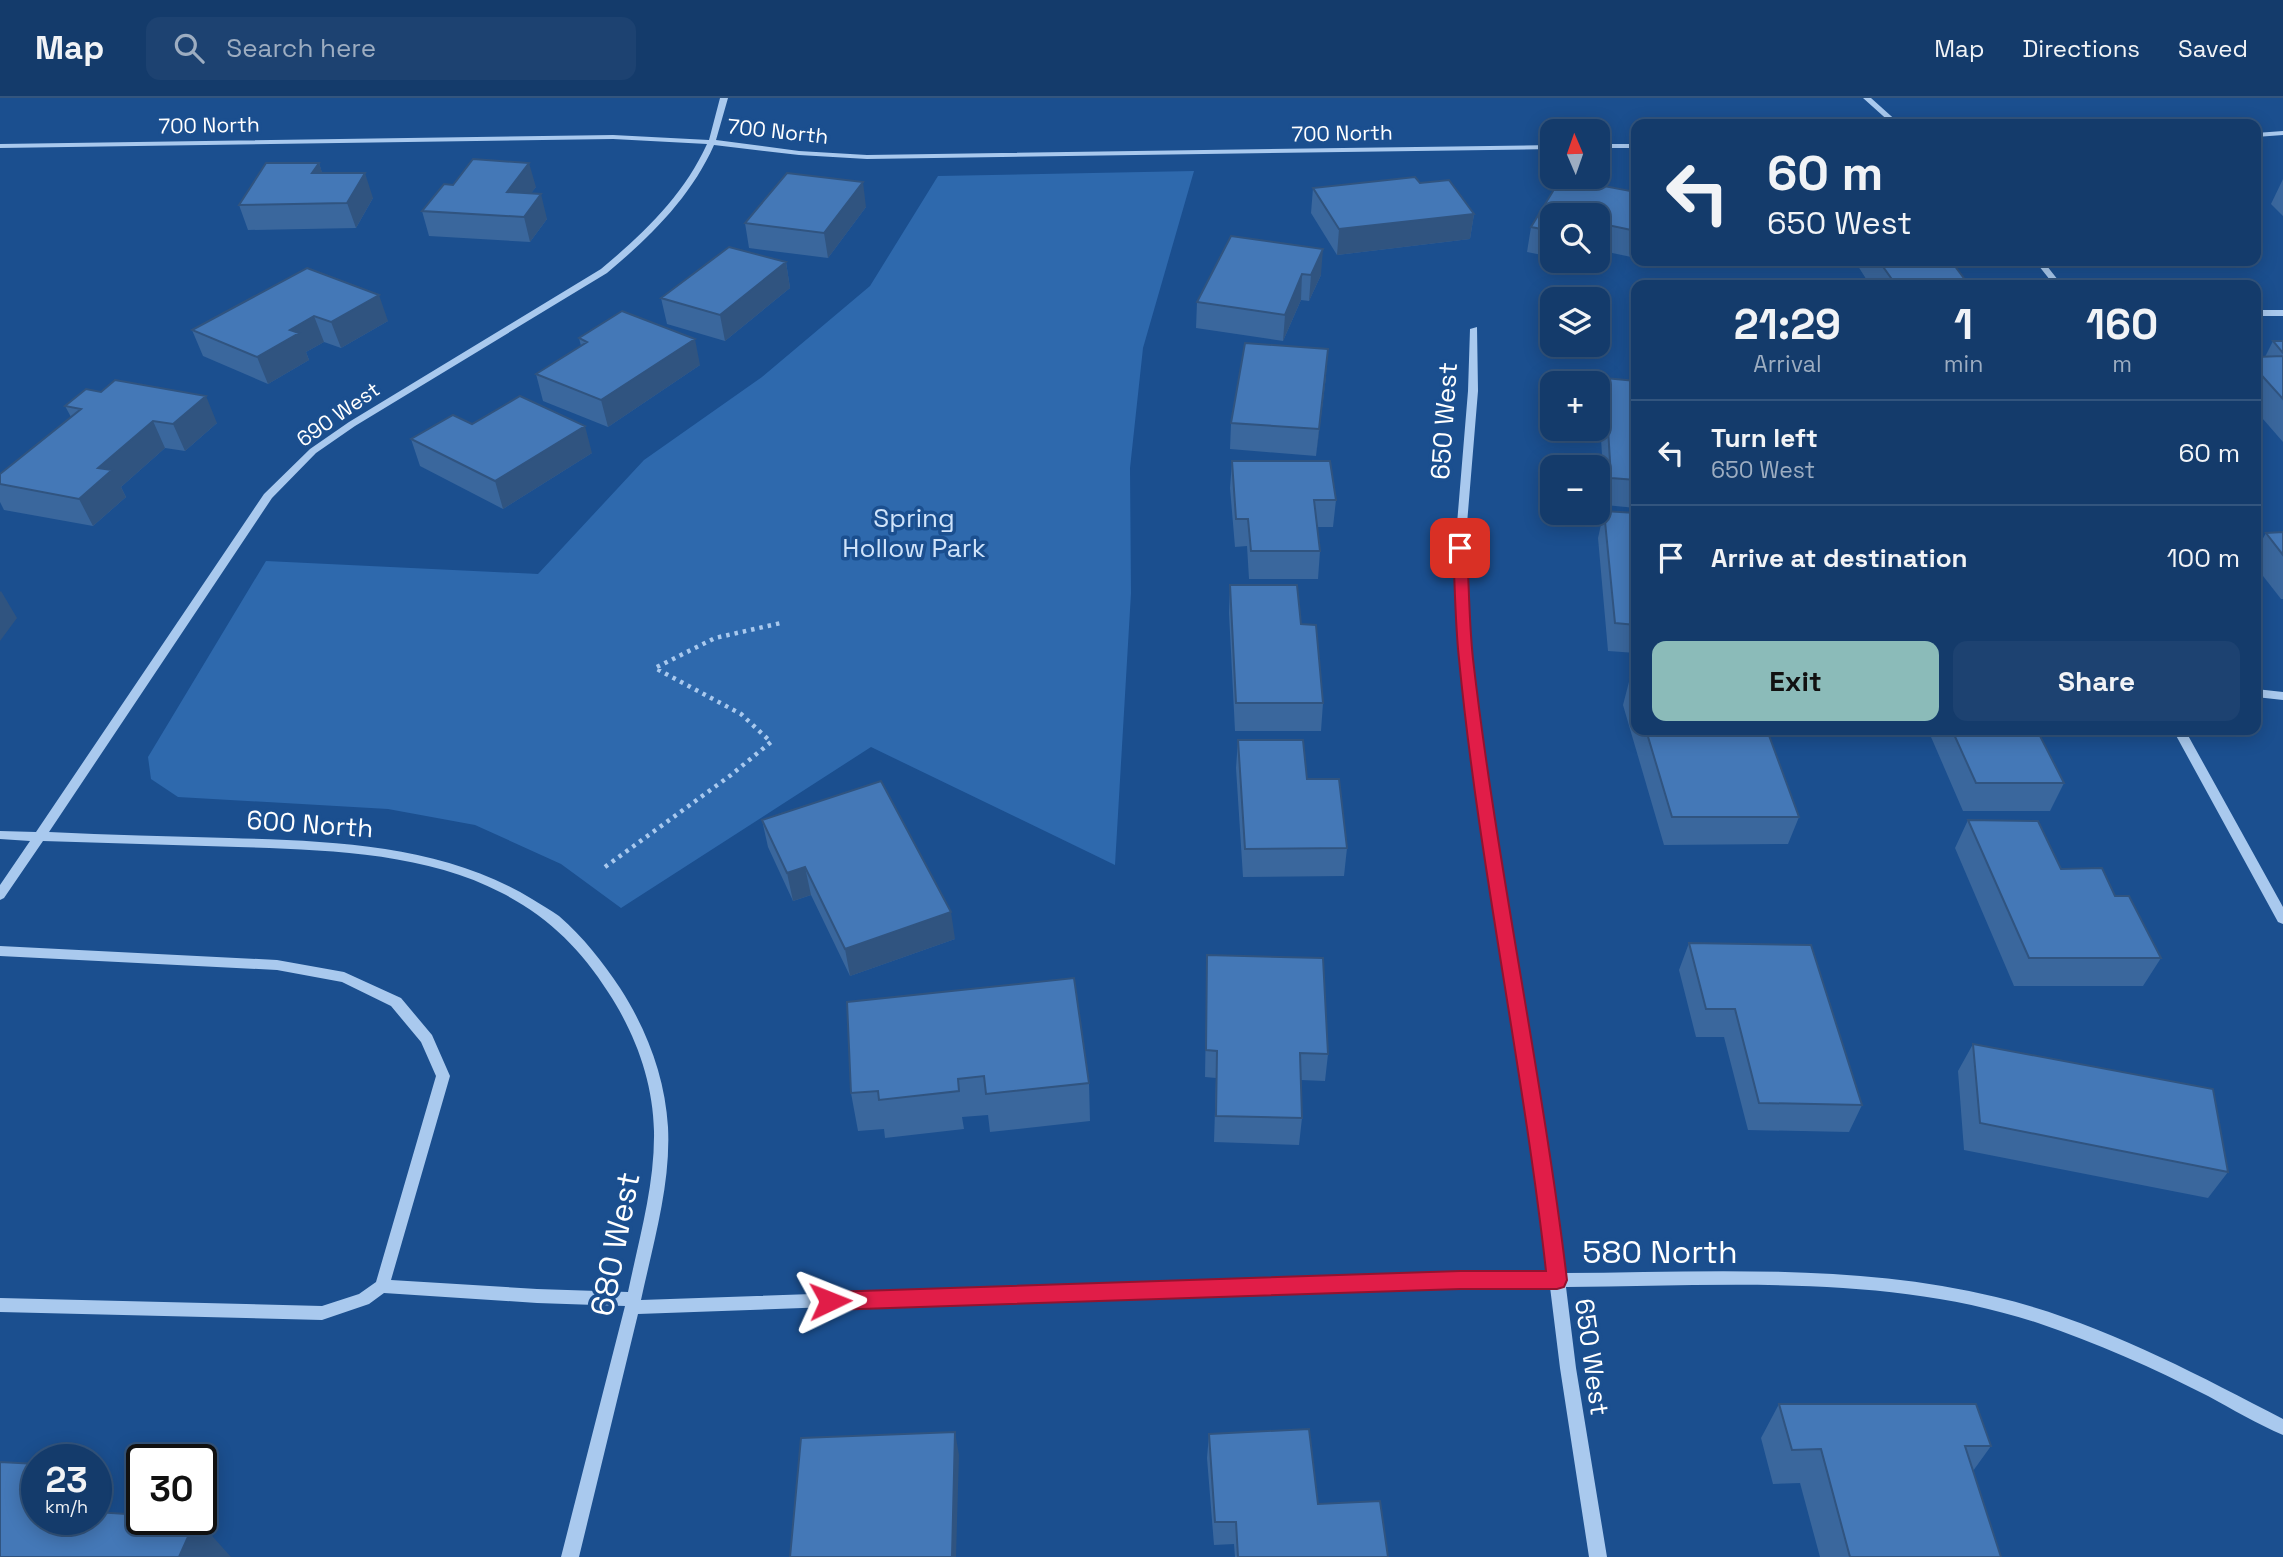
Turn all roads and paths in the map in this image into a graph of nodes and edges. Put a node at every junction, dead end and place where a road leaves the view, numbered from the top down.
1 (724, 98) edge
2 (1867, 98) edge
3 (1890, 119) edge
4 (2283, 133) edge
5 (2261, 135) edge
6 (712, 142) junction
7 (0, 146) edge
8 (1610, 146) edge
9 (1631, 146) edge
10 (1540, 147) edge
11 (2043, 266) edge
12 (2054, 280) edge
13 (2261, 313) edge
14 (2283, 313) edge
15 (1474, 329) dead end
16 (781, 623) dead end
17 (2261, 693) edge
18 (2283, 696) edge
19 (2182, 735) edge
20 (0, 835) edge
21 (40, 836) junction
22 (605, 867) dead end
23 (0, 895) edge
24 (2283, 919) edge
25 (0, 951) edge
26 (589, 952) joint
27 (1557, 1280) junction
28 (383, 1286) junction
29 (633, 1303) junction
30 (0, 1305) edge
31 (2283, 1427) edge
32 (570, 1557) edge
33 (1598, 1557) edge

1 - 6 street, 690 West
2 - 3 street
4 - 5 street
6 - 7 street, 700 North
6 - 10 street, 700 North
6 - 21 street, 690 West
8 - 9 street
11 - 12 street
13 - 14 street
15 - 27 street, 650 West
16 - 22 path
17 - 18 street
19 - 24 street
20 - 21 street, 600 North
21 - 23 street, 690 West
21 - 26 street, 600 North
25 - 28 street
26 - 29 street, 680 West
27 - 29 street, 580 North
27 - 31 street, 580 North
27 - 33 street, 650 West
28 - 29 street
28 - 30 street
29 - 32 street, 680 West

